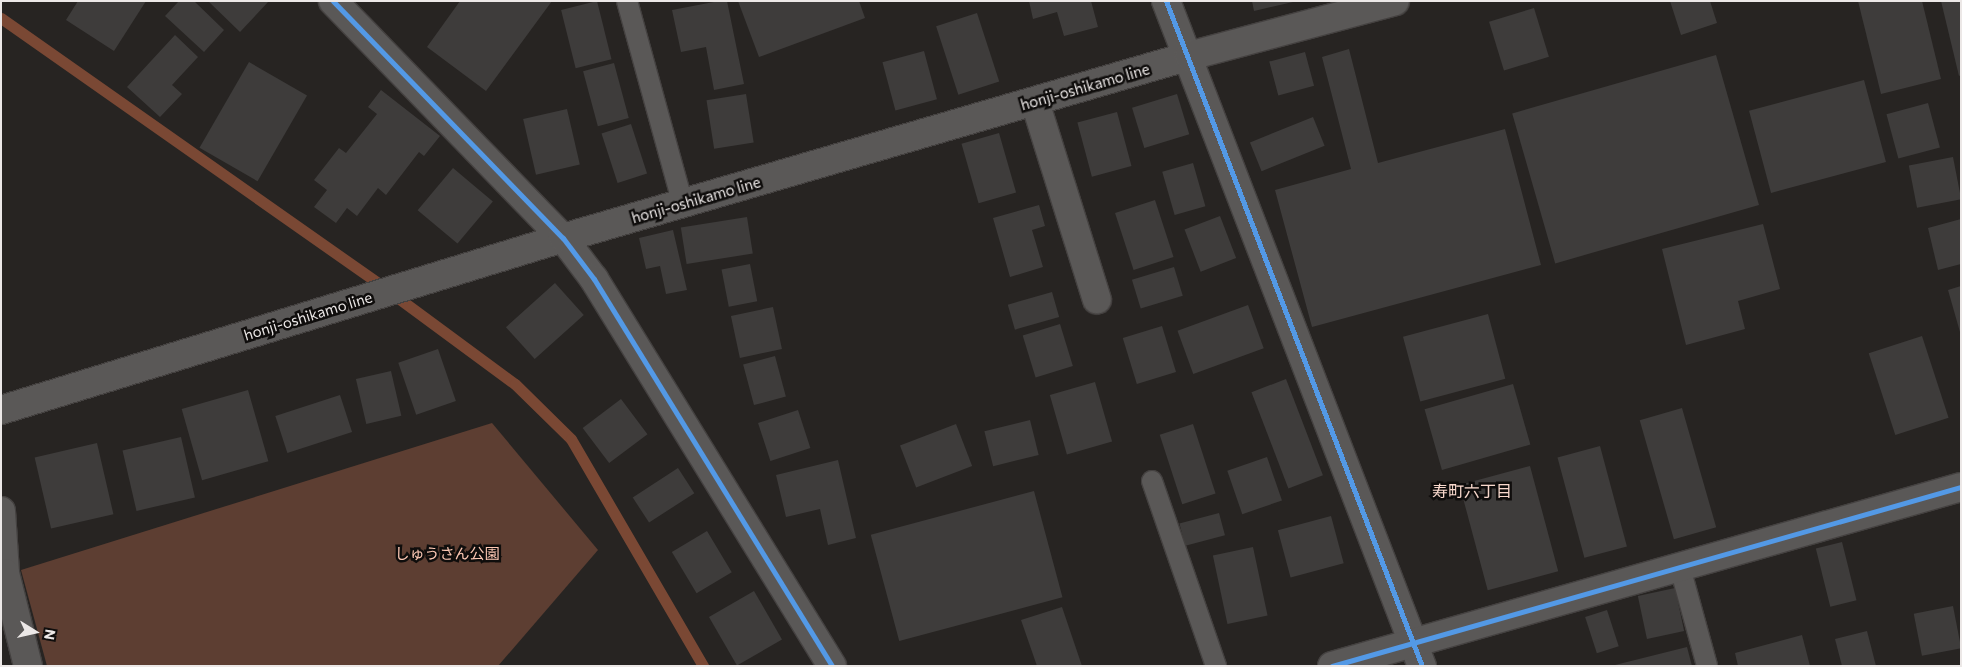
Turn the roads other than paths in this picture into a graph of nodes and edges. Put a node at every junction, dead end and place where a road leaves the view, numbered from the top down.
1 (333, 1) edge
2 (627, 1) edge
3 (1166, 1) edge
4 (1395, 1) edge
5 (1189, 56) junction
6 (1034, 102) junction
7 (683, 204) junction
8 (563, 238) junction
9 (1097, 300) dead end
10 (1, 410) edge
11 (1152, 481) dead end
12 (1961, 487) edge
13 (1, 511) edge
14 (1679, 564) junction
15 (1413, 641) junction
16 (28, 666) edge
17 (832, 666) edge
18 (1216, 666) edge
19 (1332, 666) edge
20 (1422, 666) edge
21 (1706, 666) edge

1 - 8 street
2 - 7 lane
3 - 5 street
4 - 5 street, honji-oshikamo line
5 - 6 street, honji-oshikamo line
5 - 15 street
6 - 7 street, honji-oshikamo line
6 - 9 street
7 - 8 street, honji-oshikamo line
8 - 10 street, honji-oshikamo line
8 - 17 street
11 - 18 lane
12 - 14 street
13 - 16 street
14 - 15 street
14 - 21 lane
15 - 19 street
15 - 20 street

